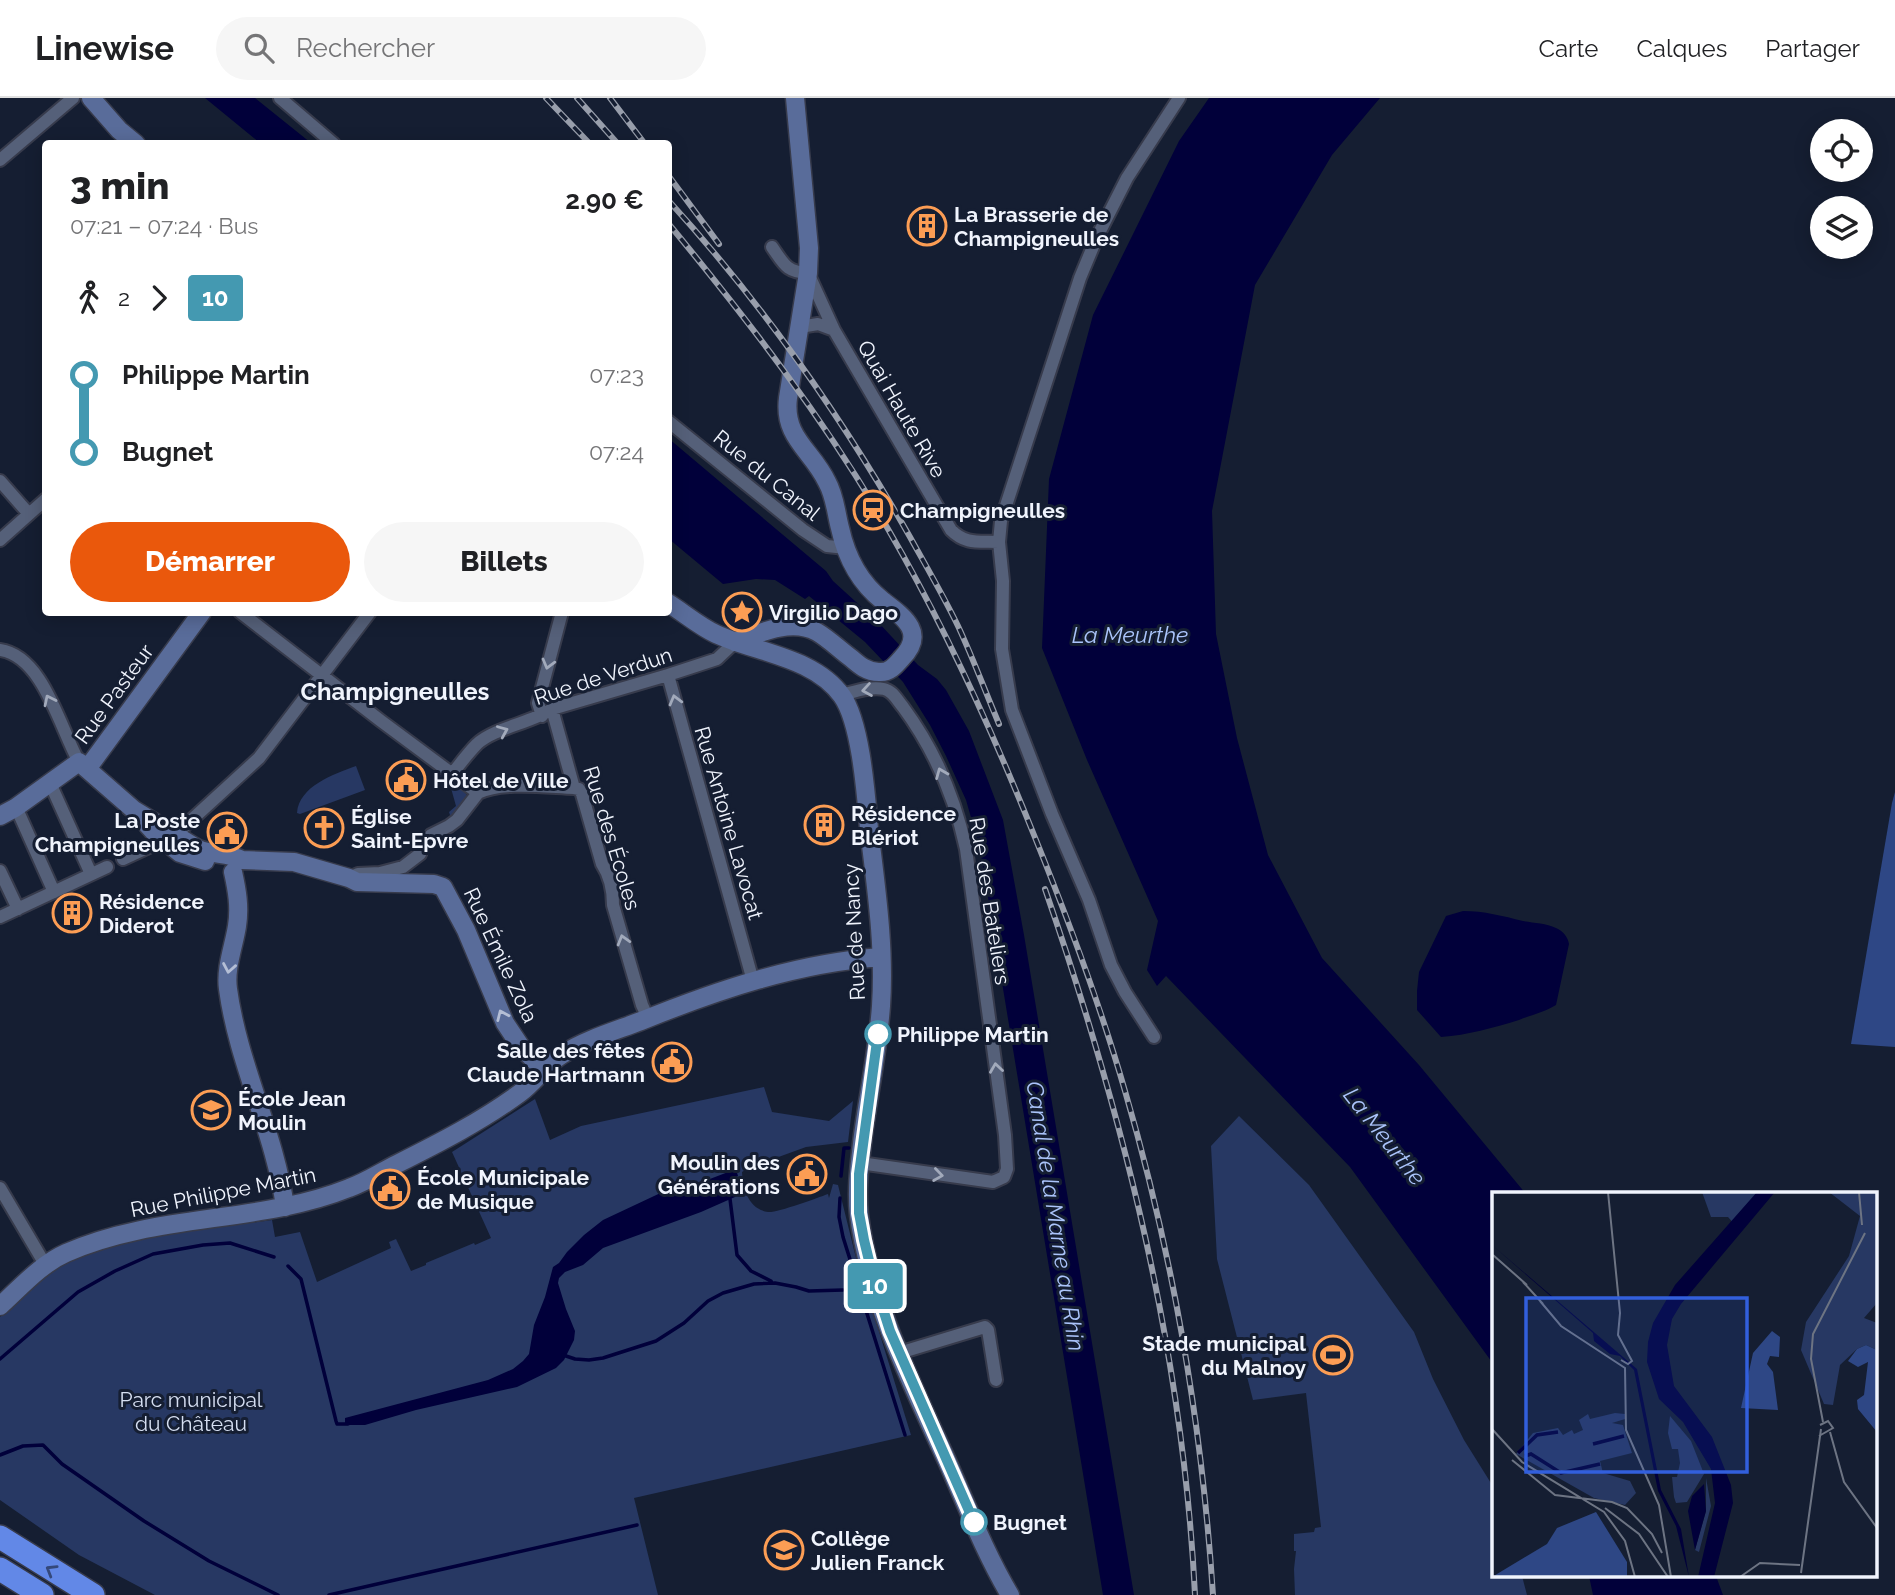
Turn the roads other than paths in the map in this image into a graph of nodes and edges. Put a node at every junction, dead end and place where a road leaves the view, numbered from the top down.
1 (74, 98) edge
2 (91, 98) edge
3 (280, 98) edge
4 (795, 98) edge
5 (1179, 98) edge
6 (122, 137) edge
7 (329, 140) edge
8 (0, 160) edge
9 (772, 247) dead end
10 (808, 273) junction
11 (827, 316) junction
12 (801, 321) junction
13 (834, 330) junction
14 (672, 424) edge
15 (0, 481) edge
16 (42, 503) edge
17 (29, 514) junction
18 (0, 540) edge
19 (999, 541) junction
20 (846, 548) junction
21 (672, 606) edge
22 (199, 616) edge
23 (245, 616) edge
24 (367, 616) edge
25 (561, 616) edge
26 (792, 627) junction
27 (735, 642) junction
28 (0, 650) edge
29 (777, 656) junction
30 (322, 675) junction
31 (668, 676) junction
32 (841, 695) junction
33 (547, 712) junction
34 (83, 765) junction
35 (452, 774) junction
36 (50, 783) junction
37 (574, 788) junction
38 (478, 793) junction
39 (8, 811) edge
40 (169, 837) junction
41 (123, 859) dead end
42 (238, 866) junction
43 (107, 867) dead end
44 (0, 871) edge
45 (91, 874) junction
46 (349, 878) junction
47 (54, 892) junction
48 (18, 909) junction
49 (0, 916) edge
50 (881, 957) junction
51 (753, 981) junction
52 (648, 1018) junction
53 (1154, 1037) dead end
54 (543, 1069) junction
55 (860, 1163) junction
56 (0, 1188) edge
57 (285, 1207) junction
58 (46, 1266) junction
59 (0, 1306) edge
60 (899, 1353) junction
61 (996, 1380) dead end
62 (0, 1537) edge
63 (0, 1569) edge
64 (42, 1595) edge
65 (93, 1595) edge
66 (1010, 1595) edge

1 - 8 street
2 - 6 street
3 - 7 street
4 - 10 street
5 - 19 street
9 - 10 street
10 - 11 street
10 - 12 street
11 - 12 street
11 - 13 street
12 - 13 street, Quai Haute Rive
12 - 20 street
13 - 19 street, Quai Haute Rive
14 - 20 street, Rue du Canal
15 - 17 street
16 - 17 street
17 - 18 street
19 - 53 street
20 - 26 street
21 - 27 street, Rue de Nancy
22 - 34 street, Rue Pasteur
23 - 30 street
24 - 30 street
25 -> 33 street, Rue des Écoles
26 - 27 street
26 - 29 street
27 - 29 street, Rue de Nancy
27 - 31 street, Rue de Verdun
34 -> 28 street
29 - 32 street, Rue de Nancy
30 - 35 street
30 - 40 street
31 - 33 street, Rue de Verdun
51 -> 31 street, Rue Antoine Lavocat
32 - 50 street, Rue de Nancy
55 -> 32 street, Rue des Bateliers
35 -> 33 street, Rue de Verdun
33 - 37 street, Rue des Écoles
34 - 36 street, Rue Pasteur
34 - 40 street, Rue Émile Zola
35 - 38 street
36 - 39 street, Rue Pasteur
36 - 45 street
37 - 38 street
52 -> 37 street, Rue des Écoles
38 - 46 street
39 - 47 street
40 - 41 street
40 - 42 street, Rue Émile Zola
42 - 46 street, Rue Émile Zola
42 -> 57 street
43 - 45 street
44 - 48 street
45 - 47 street
54 -> 46 street, Rue Émile Zola
47 - 48 street
48 - 49 street
50 - 51 street, Rue Philippe Martin
50 - 55 street, Rue de Nancy
51 - 52 street, Rue Philippe Martin
52 - 54 street, Rue Philippe Martin
54 - 57 street, Rue Philippe Martin
55 - 60 street, Rue de Nancy
56 - 58 street
57 - 58 street, Rue Philippe Martin
58 - 59 street, Rue Philippe Martin
60 - 61 street
60 - 66 street, Rue de Nancy
65 -> 62 highway
63 - 64 highway

